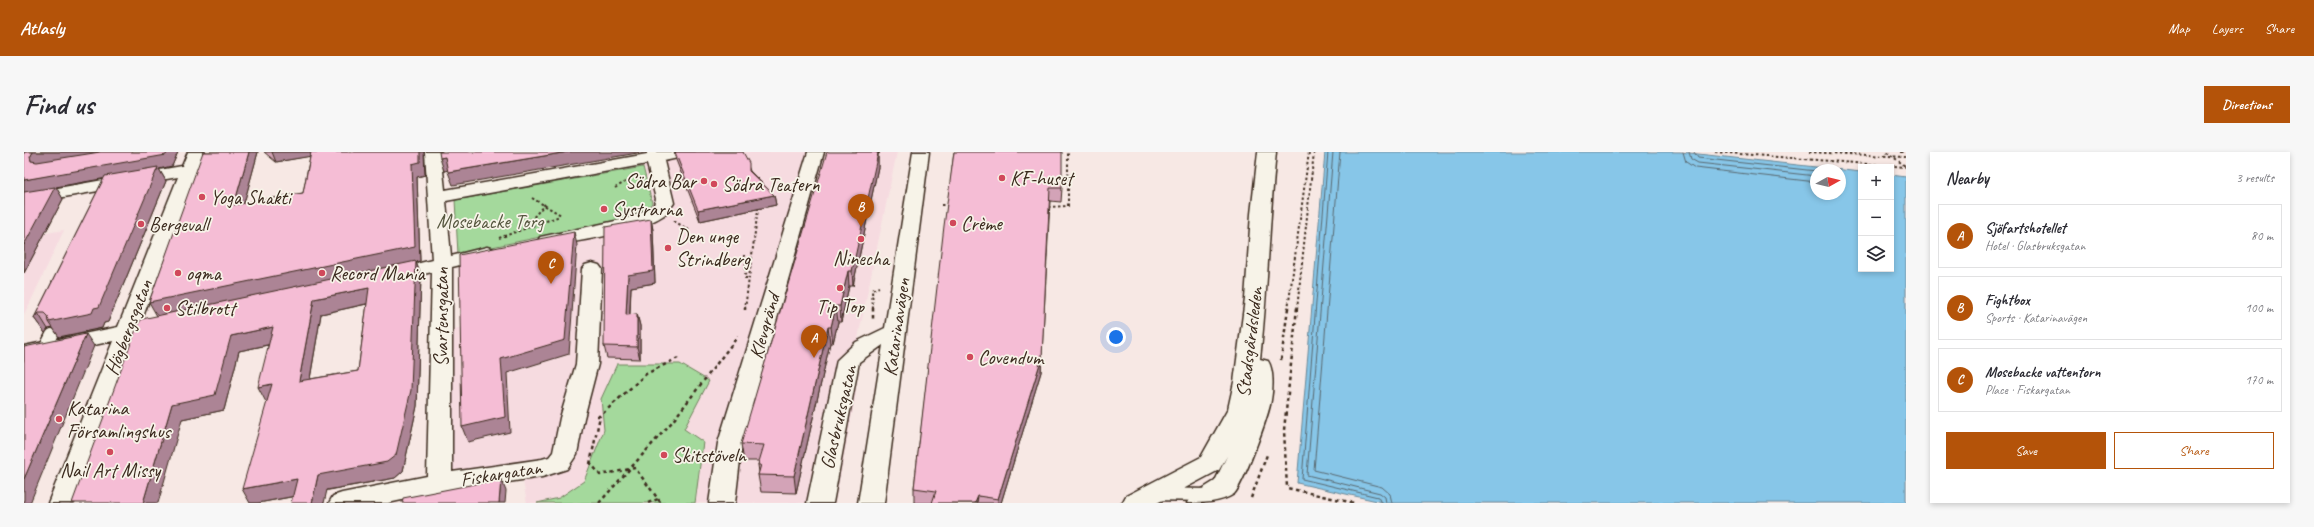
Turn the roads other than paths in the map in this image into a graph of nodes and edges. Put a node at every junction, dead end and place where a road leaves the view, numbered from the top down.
1 (196, 152) edge
2 (433, 152) edge
3 (686, 152) edge
4 (816, 152) edge
5 (921, 152) edge
6 (1267, 152) edge
7 (1278, 152) edge
8 (655, 155) edge
9 (189, 170) junction
10 (436, 197) junction
11 (24, 199) edge
12 (527, 245) edge
13 (507, 249) edge
14 (442, 263) junction
15 (592, 269) dead end
16 (370, 280) edge
17 (179, 321) edge
18 (126, 332) junction
19 (895, 332) junction
20 (24, 353) edge
21 (439, 483) junction
22 (402, 497) edge
23 (1206, 499) edge
24 (1144, 500) edge
25 (60, 503) edge
26 (342, 503) edge
27 (722, 503) edge
28 (820, 503) edge
29 (871, 503) edge

1 - 9 street, Högbergsgatan
2 - 10 street, Svartensgatan
3 - 8 street
4 - 27 street, Klevgränd
5 - 19 street, Katarinavägen
6 - 24 main road, Stadsgårdsleden
7 - 23 main road, Stadsgårdsleden
8 - 10 street
8 - 12 street
9 - 11 street
9 - 18 street, Högbergsgatan
10 - 14 street, Svartensgatan
13 - 14 street
14 - 16 street
14 - 21 street, Svartensgatan
15 - 21 street, Fiskargatan
17 - 18 street
18 - 20 street
18 - 25 street, Högbergsgatan
19 - 28 street, Glasbruksgatan
19 - 29 street, Katarinavägen
21 - 22 street, Fiskargatan
22 - 26 street, Fiskargatan
23 - 24 lane

